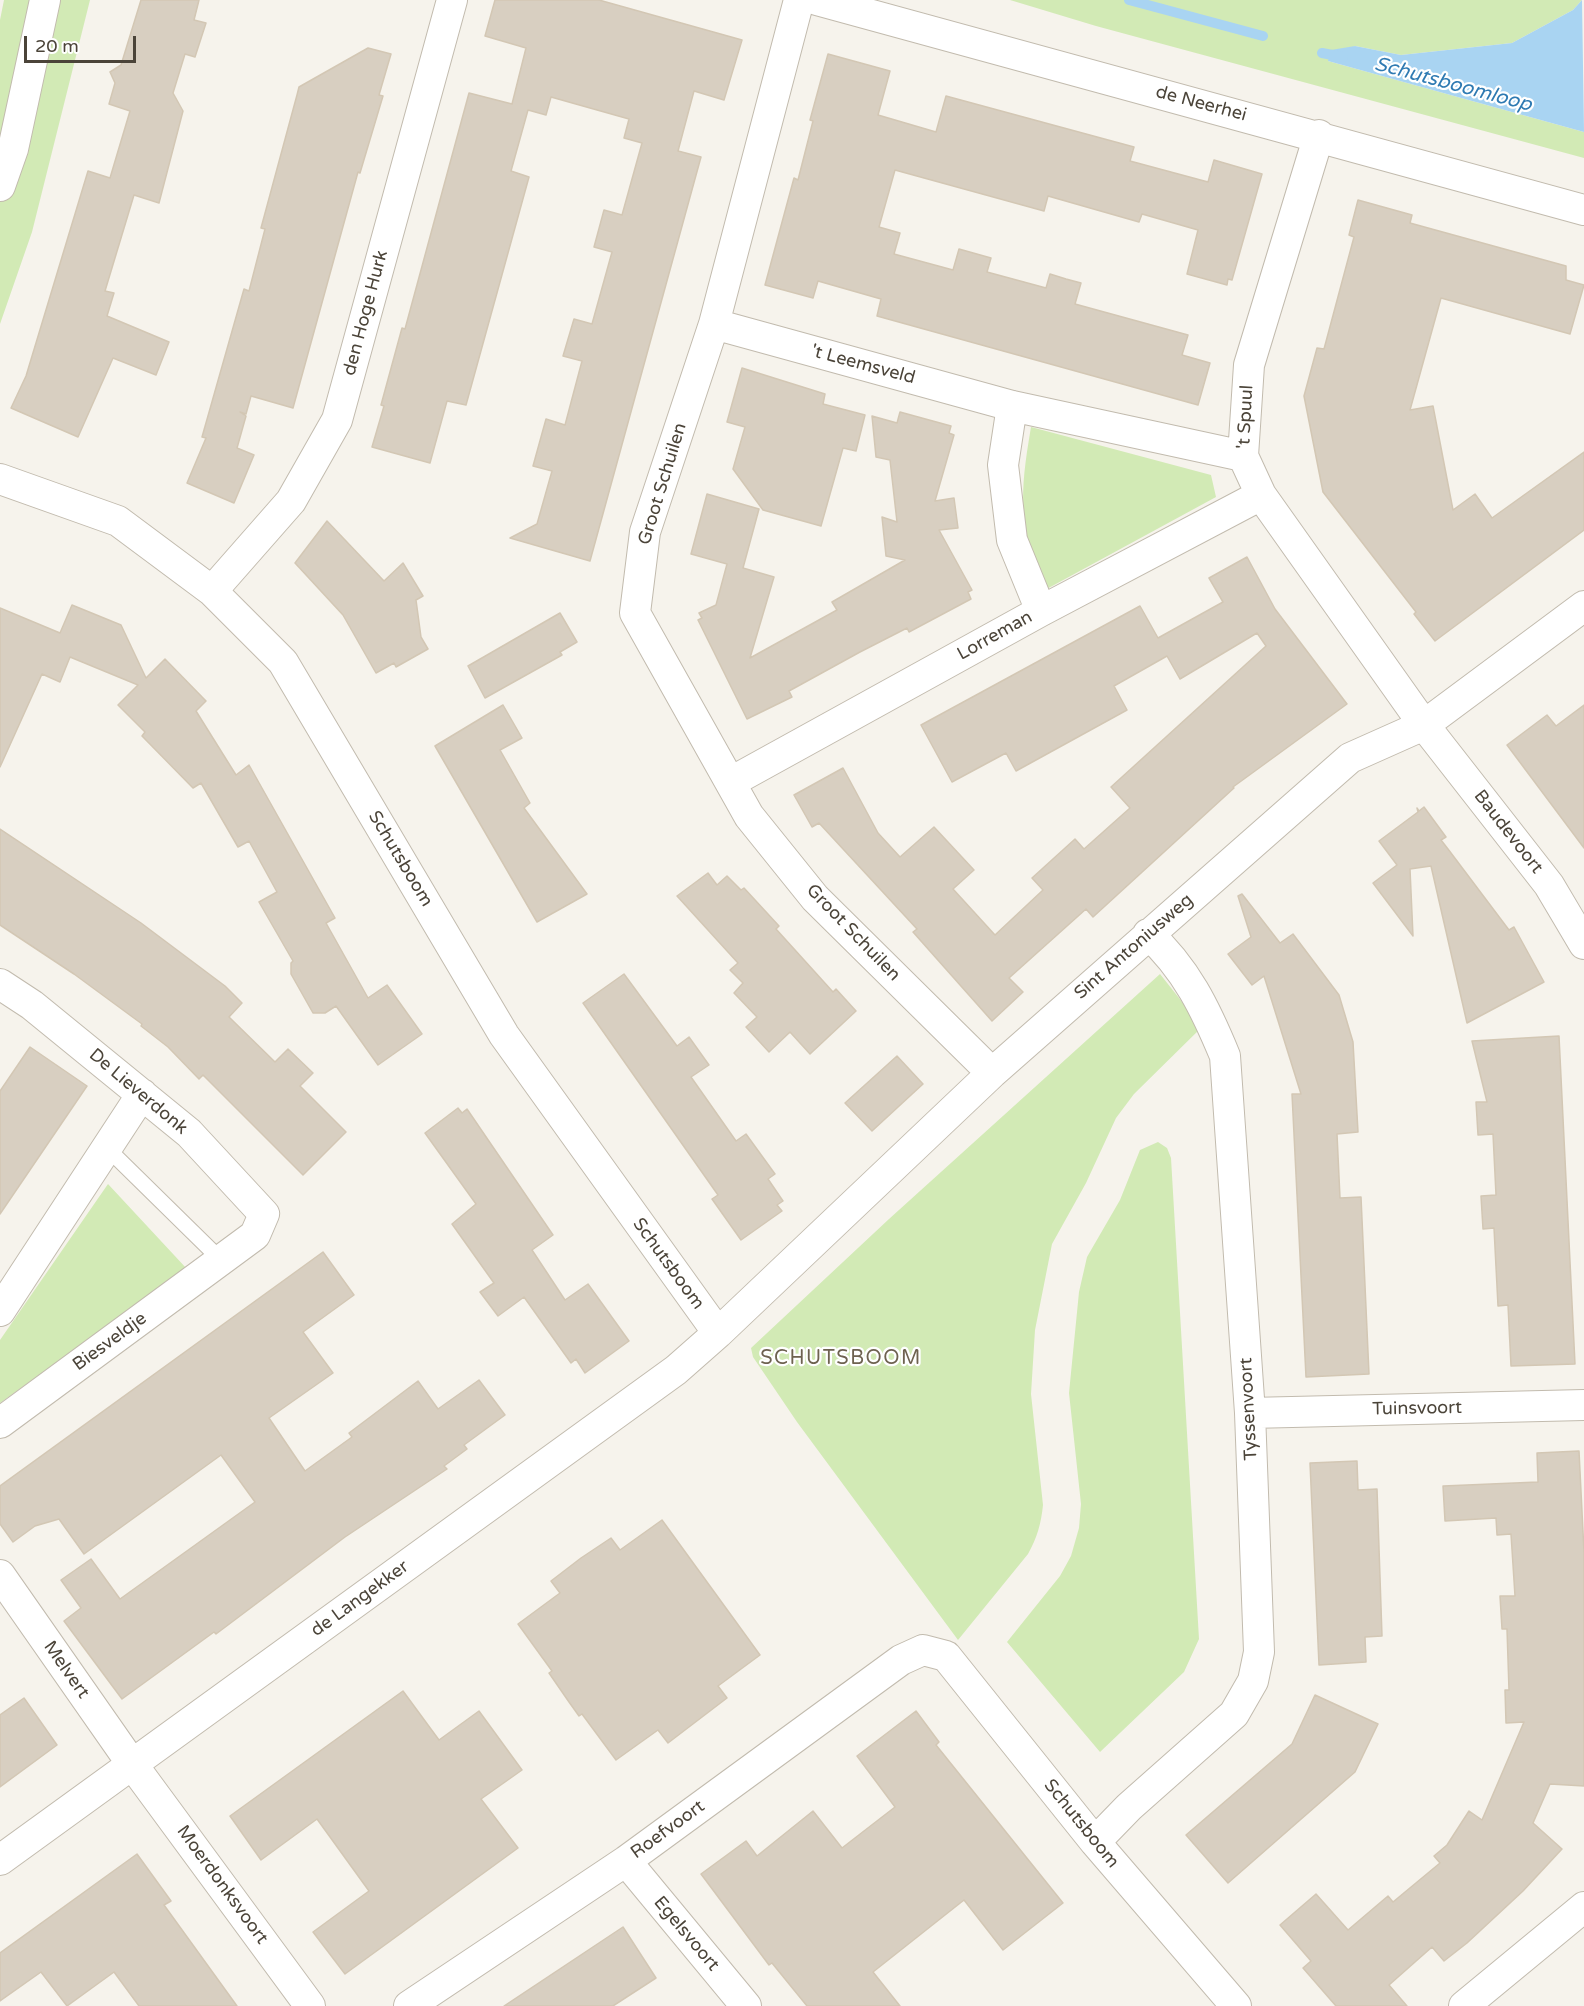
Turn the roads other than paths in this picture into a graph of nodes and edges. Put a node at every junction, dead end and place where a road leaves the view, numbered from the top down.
1 (45, 0) edge
2 (452, 0) edge
3 (799, 0) edge
4 (817, 0) edge
5 (1319, 135) junction
6 (7, 147) edge
7 (0, 186) edge
8 (1584, 210) edge
9 (714, 324) junction
10 (1012, 406) junction
11 (1243, 456) junction
12 (0, 479) edge
13 (1261, 495) junction
14 (212, 591) junction
15 (1584, 606) edge
16 (1041, 611) junction
17 (1424, 724) junction
18 (732, 782) junction
19 (1148, 934) junction
20 (1584, 944) edge
21 (0, 984) edge
22 (992, 1073) junction
23 (142, 1094) junction
24 (108, 1149) junction
25 (264, 1214) joint
26 (221, 1260) junction
27 (0, 1311) edge
28 (718, 1334) junction
29 (1584, 1405) edge
30 (1250, 1413) junction
31 (0, 1423) edge
32 (0, 1575) edge
33 (923, 1650) joint
34 (132, 1764) junction
35 (1095, 1842) junction
36 (0, 1860) edge
37 (626, 1861) junction
38 (1584, 1907) edge
39 (310, 2006) edge
40 (409, 2006) edge
41 (746, 2006) edge
42 (1236, 2006) edge
43 (1464, 2006) edge

1 - 6 street
2 - 14 street, den Hoge Hurk
3 - 9 street, Groot Schuilen
4 - 5 street, de Neerhei
5 - 8 street, de Neerhei
5 - 11 street, 't Spuul
6 - 7 street
9 - 10 street, 't Leemsveld
9 - 18 street, Groot Schuilen
10 - 11 street, 't Leemsveld
10 - 16 street
11 - 13 street, 't Spuul
12 - 14 street, Schutsboom
13 - 16 street, Lorreman
13 - 17 street, 't Spuul
14 - 28 street, Schutsboom
15 - 17 street, Sint Antoniusweg
16 - 18 street, Lorreman
17 - 19 street, Sint Antoniusweg
17 - 20 street, Baudevoort
18 - 22 street, Groot Schuilen
19 - 22 street, Sint Antoniusweg
19 - 30 street, Tyssenvoort
21 - 23 street, De Lieverdonk
22 - 28 street, Sint Antoniusweg
23 - 24 street
23 - 25 street, De Lieverdonk
24 - 26 lane
24 - 27 street
25 - 26 street, Biesveldje
26 - 31 street, Biesveldje
28 - 34 street, de Langekker
29 - 30 street, Tuinsvoort
30 - 35 street, Tyssenvoort
32 - 34 street, Melvert
33 - 35 street, Schutsboom
33 - 37 street, Roefvoort
34 - 36 street, de Langekker
34 - 39 street, Moerdonksvoort
35 - 42 street, Schutsboom
37 - 40 street, Roefvoort
37 - 41 street, Egelsvoort
38 - 43 street

